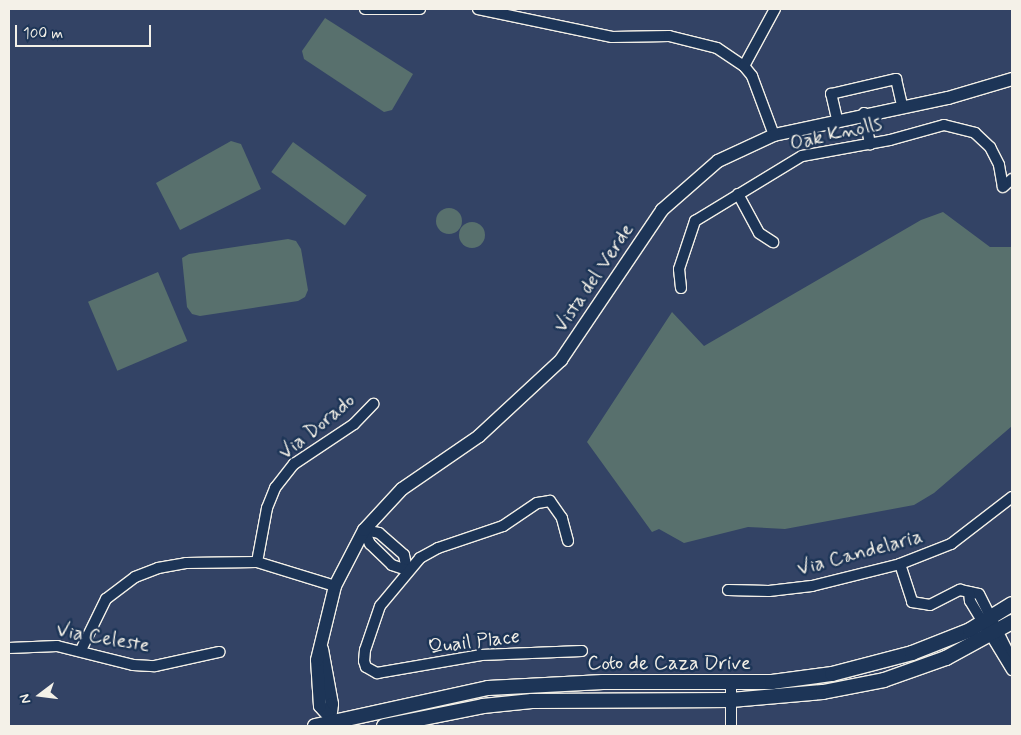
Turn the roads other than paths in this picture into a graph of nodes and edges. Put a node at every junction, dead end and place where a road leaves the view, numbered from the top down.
1 (365, 9) edge
2 (420, 9) edge
3 (478, 9) edge
4 (775, 9) edge
5 (744, 66) junction
6 (1012, 79) edge
7 (902, 106) junction
8 (864, 113) junction
9 (837, 120) junction
10 (774, 134) junction
11 (870, 144) junction
12 (1012, 178) edge
13 (738, 194) junction
14 (773, 242) dead end
15 (681, 288) dead end
16 (373, 404) dead end
17 (1012, 498) edge
18 (364, 530) junction
19 (568, 541) dead end
20 (258, 562) junction
21 (900, 564) junction
22 (407, 570) junction
23 (335, 586) junction
24 (728, 590) dead end
25 (1012, 604) edge
26 (987, 619) junction
27 (1012, 622) edge
28 (995, 632) junction
29 (9, 648) edge
30 (80, 650) junction
31 (582, 651) dead end
32 (220, 652) dead end
33 (1012, 660) edge
34 (1012, 670) edge
35 (731, 682) junction
36 (731, 700) junction
37 (329, 721) edge
38 (314, 726) edge
39 (384, 726) edge
40 (731, 726) edge

1 - 2 street
3 - 5 street
4 - 5 street
5 - 10 street
6 - 7 street, Vista del Verde
7 - 8 street, Vista del Verde
7 - 9 street
8 - 9 street, Vista del Verde
8 - 11 street
9 - 10 street, Vista del Verde
10 - 18 street, Vista del Verde
11 - 12 street, Oak Knolls
11 - 13 street, Oak Knolls
13 - 14 street
13 - 15 street, Oak Knolls
16 - 20 street, Via Dorado
17 - 21 street, Via Candelaria
18 - 22 street
18 - 22 street
18 - 23 street, Vista del Verde
19 - 22 street
20 - 23 street
20 - 30 street
21 - 24 street, Via Candelaria
21 - 26 street
22 - 31 street, Quail Place
23 - 37 street, Vista del Verde
25 - 26 main road, Coto de Caza Drive
26 - 28 street
26 - 35 main road, Coto de Caza Drive
27 - 28 main road, Coto de Caza Drive
28 - 33 street
28 - 34 street
28 - 36 main road, Coto de Caza Drive
29 - 30 street, Via Celeste
30 - 32 street, Via Celeste
35 - 36 street
35 - 37 main road, Coto de Caza Drive
36 - 39 main road, Coto de Caza Drive
36 - 40 street
37 - 38 main road, Coto de Caza Drive

